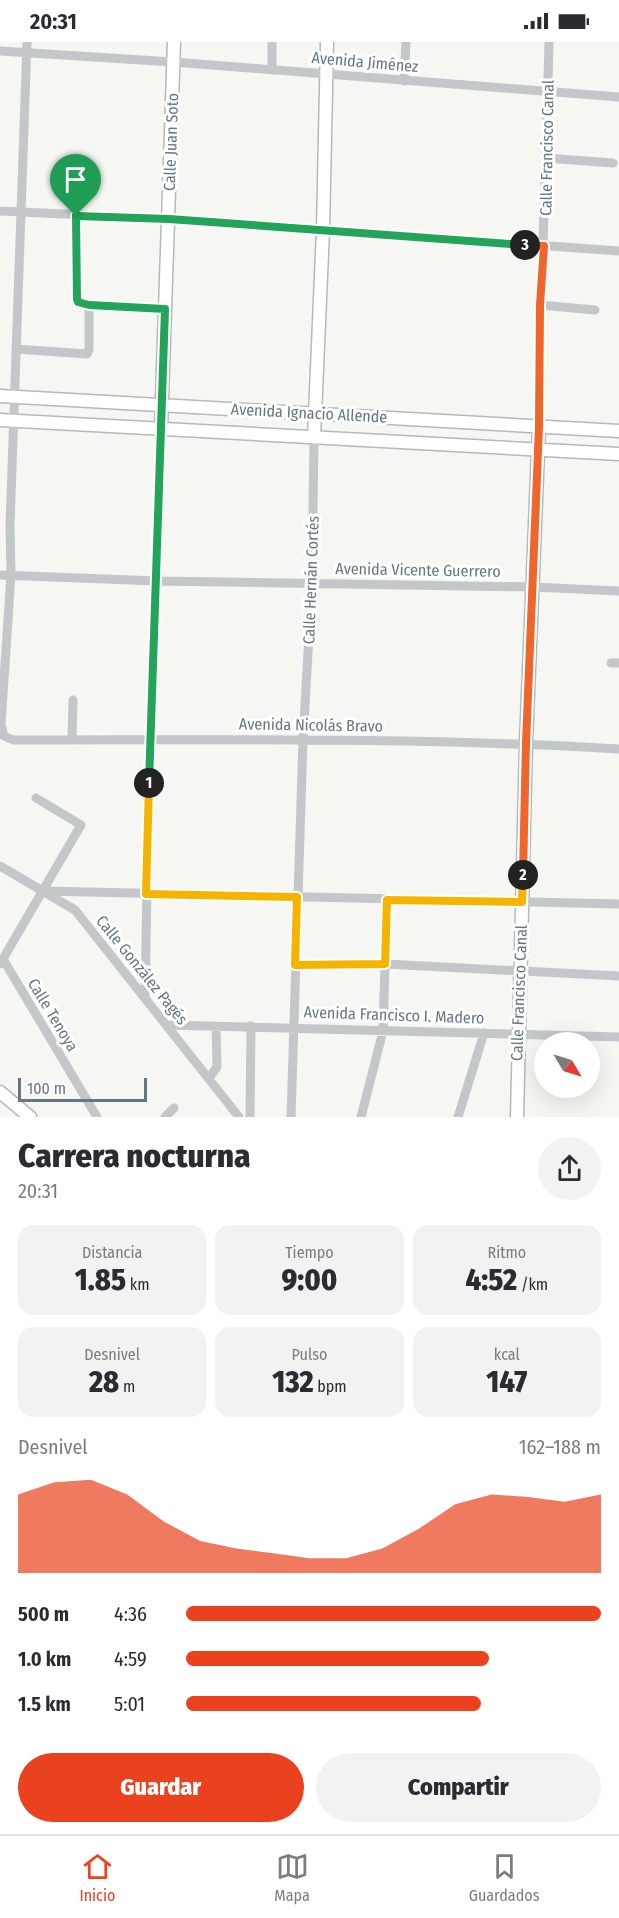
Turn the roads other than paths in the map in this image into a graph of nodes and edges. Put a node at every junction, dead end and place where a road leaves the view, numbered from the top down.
1 (27, 42) edge
2 (174, 42) edge
3 (272, 42) edge
4 (327, 42) edge
5 (406, 42) edge
6 (549, 42) edge
7 (0, 51) edge
8 (27, 53) junction
9 (173, 62) junction
10 (272, 70) junction
11 (326, 74) junction
12 (404, 81) junction
13 (548, 91) junction
14 (619, 97) edge
15 (546, 158) junction
16 (613, 163) dead end
17 (0, 211) edge
18 (21, 212) junction
19 (76, 216) junction
20 (169, 219) junction
21 (323, 230) junction
22 (544, 246) junction
23 (619, 251) edge
24 (89, 305) junction
25 (540, 305) junction
26 (165, 309) junction
27 (595, 310) dead end
28 (16, 349) junction
29 (0, 396) edge
30 (16, 396) junction
31 (163, 406) junction
32 (315, 413) junction
33 (0, 420) edge
34 (14, 420) junction
35 (539, 427) junction
36 (161, 428) junction
37 (619, 431) edge
38 (314, 437) junction
39 (538, 450) junction
40 (619, 454) edge
41 (11, 574) junction
42 (0, 575) edge
43 (157, 581) junction
44 (312, 583) junction
45 (533, 587) junction
46 (619, 591) edge
47 (72, 700) dead end
48 (72, 740) junction
49 (151, 740) junction
50 (303, 740) junction
51 (526, 743) junction
52 (619, 749) edge
53 (36, 798) dead end
54 (0, 866) edge
55 (43, 891) junction
56 (146, 894) junction
57 (297, 897) junction
58 (387, 900) junction
59 (522, 902) junction
60 (619, 904) edge
61 (1, 962) edge
62 (385, 964) junction
63 (295, 965) junction
64 (520, 971) junction
65 (619, 976) edge
66 (145, 998) junction
67 (167, 1025) junction
68 (216, 1026) junction
69 (251, 1026) junction
70 (294, 1027) junction
71 (383, 1031) junction
72 (484, 1033) junction
73 (517, 1034) junction
74 (534, 1036) edge
75 (619, 1037) edge
76 (600, 1038) edge
77 (209, 1078) junction
78 (0, 1092) edge
79 (174, 1108) dead end
80 (30, 1117) edge
81 (97, 1117) edge
82 (165, 1117) edge
83 (239, 1117) edge
84 (250, 1117) edge
85 (291, 1117) edge
86 (361, 1117) edge
87 (458, 1117) edge
88 (517, 1117) edge

1 - 8 street
2 - 9 main road, Calle Juan Soto
3 - 10 street
4 - 11 main road, Calle Hernán Cortés
5 - 12 street
6 - 13 street, Calle Francisco Canal
7 - 8 street, Avenida Jiménez
8 - 9 street, Avenida Jiménez
8 - 18 street
9 - 10 street, Avenida Jiménez
9 - 20 main road, Calle Juan Soto
10 - 11 street, Avenida Jiménez
11 - 12 street, Avenida Jiménez
11 - 21 main road, Calle Hernán Cortés
12 - 13 street, Avenida Jiménez
13 - 14 street, Avenida Jiménez
13 - 15 street, Calle Francisco Canal
15 - 16 street
15 - 22 street, Calle Francisco Canal
17 - 18 street
18 - 19 street
18 - 28 street
19 - 20 street
19 - 24 street
20 - 21 street
20 - 26 main road, Calle Juan Soto
21 - 22 street
21 - 32 main road, Calle Hernán Cortés
22 - 23 street
22 - 25 street, Calle Francisco Canal
24 - 26 street
24 - 28 street
25 - 27 street
25 - 35 street, Calle Francisco Canal
26 - 31 main road, Calle Juan Soto
28 - 30 street
29 - 30 main road, Avenida Ignacio Allende
30 - 31 main road, Avenida Ignacio Allende
30 - 34 street
31 - 32 main road, Avenida Ignacio Allende
31 - 36 main road, Calle Juan Soto
32 - 35 main road, Avenida Ignacio Allende
32 - 38 main road, Calle Hernán Cortés
33 - 34 main road, Avenida Ignacio Allende
34 - 36 main road, Avenida Ignacio Allende
34 - 41 street
35 - 37 main road, Avenida Ignacio Allende
35 - 39 main road, Calle Francisco Canal
36 - 38 main road, Avenida Ignacio Allende
36 - 43 street, Calle Juan Soto
38 - 39 main road, Avenida Ignacio Allende
38 - 44 street, Calle Hernán Cortés
39 - 40 main road, Avenida Ignacio Allende
39 - 45 main road, Calle Francisco Canal
41 - 42 street, Avenida Vicente Guerrero
41 - 43 street, Avenida Vicente Guerrero
41 - 48 street, Avenida Nicolás Bravo
43 - 44 street, Avenida Vicente Guerrero
43 - 49 street, Calle Juan Soto
44 - 45 street, Avenida Vicente Guerrero
44 - 50 street, Calle Hernán Cortés
45 - 46 street, Avenida Vicente Guerrero
45 - 51 main road, Calle Francisco Canal
47 - 48 street
48 - 49 street, Avenida Nicolás Bravo
49 - 50 street, Avenida Nicolás Bravo
49 - 56 street, Calle Juan Soto
50 - 51 street, Avenida Nicolás Bravo
50 - 57 street, Calle Hernán Cortés
51 - 52 street, Avenida Nicolás Bravo
51 - 59 main road, Calle Francisco Canal
53 - 55 street
54 - 55 street, Calle González Pagés
55 - 56 street
55 - 61 street
55 - 66 street, Calle González Pagés
56 - 57 street
56 - 66 street, Calle Juan Soto
57 - 58 street
57 - 63 street, Calle Hernán Cortés
58 - 59 street
58 - 62 street
59 - 60 street
59 - 64 main road, Calle Francisco Canal
61 - 81 street, Calle Tenoya
62 - 63 street
62 - 64 street
62 - 71 street
63 - 70 street, Calle Hernán Cortés
64 - 65 street
64 - 73 main road, Calle Francisco Canal
66 - 67 street, Calle González Pagés
67 - 68 street, Avenida Francisco I. Madero
67 - 77 street, Calle González Pagés
68 - 69 street, Avenida Francisco I. Madero
68 - 77 street
69 - 70 street, Avenida Francisco I. Madero
69 - 84 street
70 - 71 street, Avenida Francisco I. Madero
70 - 85 street, Calle Hernán Cortés
71 - 72 street, Avenida Francisco I. Madero
71 - 86 street
72 - 73 street, Avenida Francisco I. Madero
72 - 87 street
73 - 74 street, Avenida Francisco I. Madero
73 - 88 main road, Calle Francisco Canal
75 - 76 street, Avenida Francisco I. Madero
77 - 83 street, Calle González Pagés
78 - 80 main road
79 - 82 street

